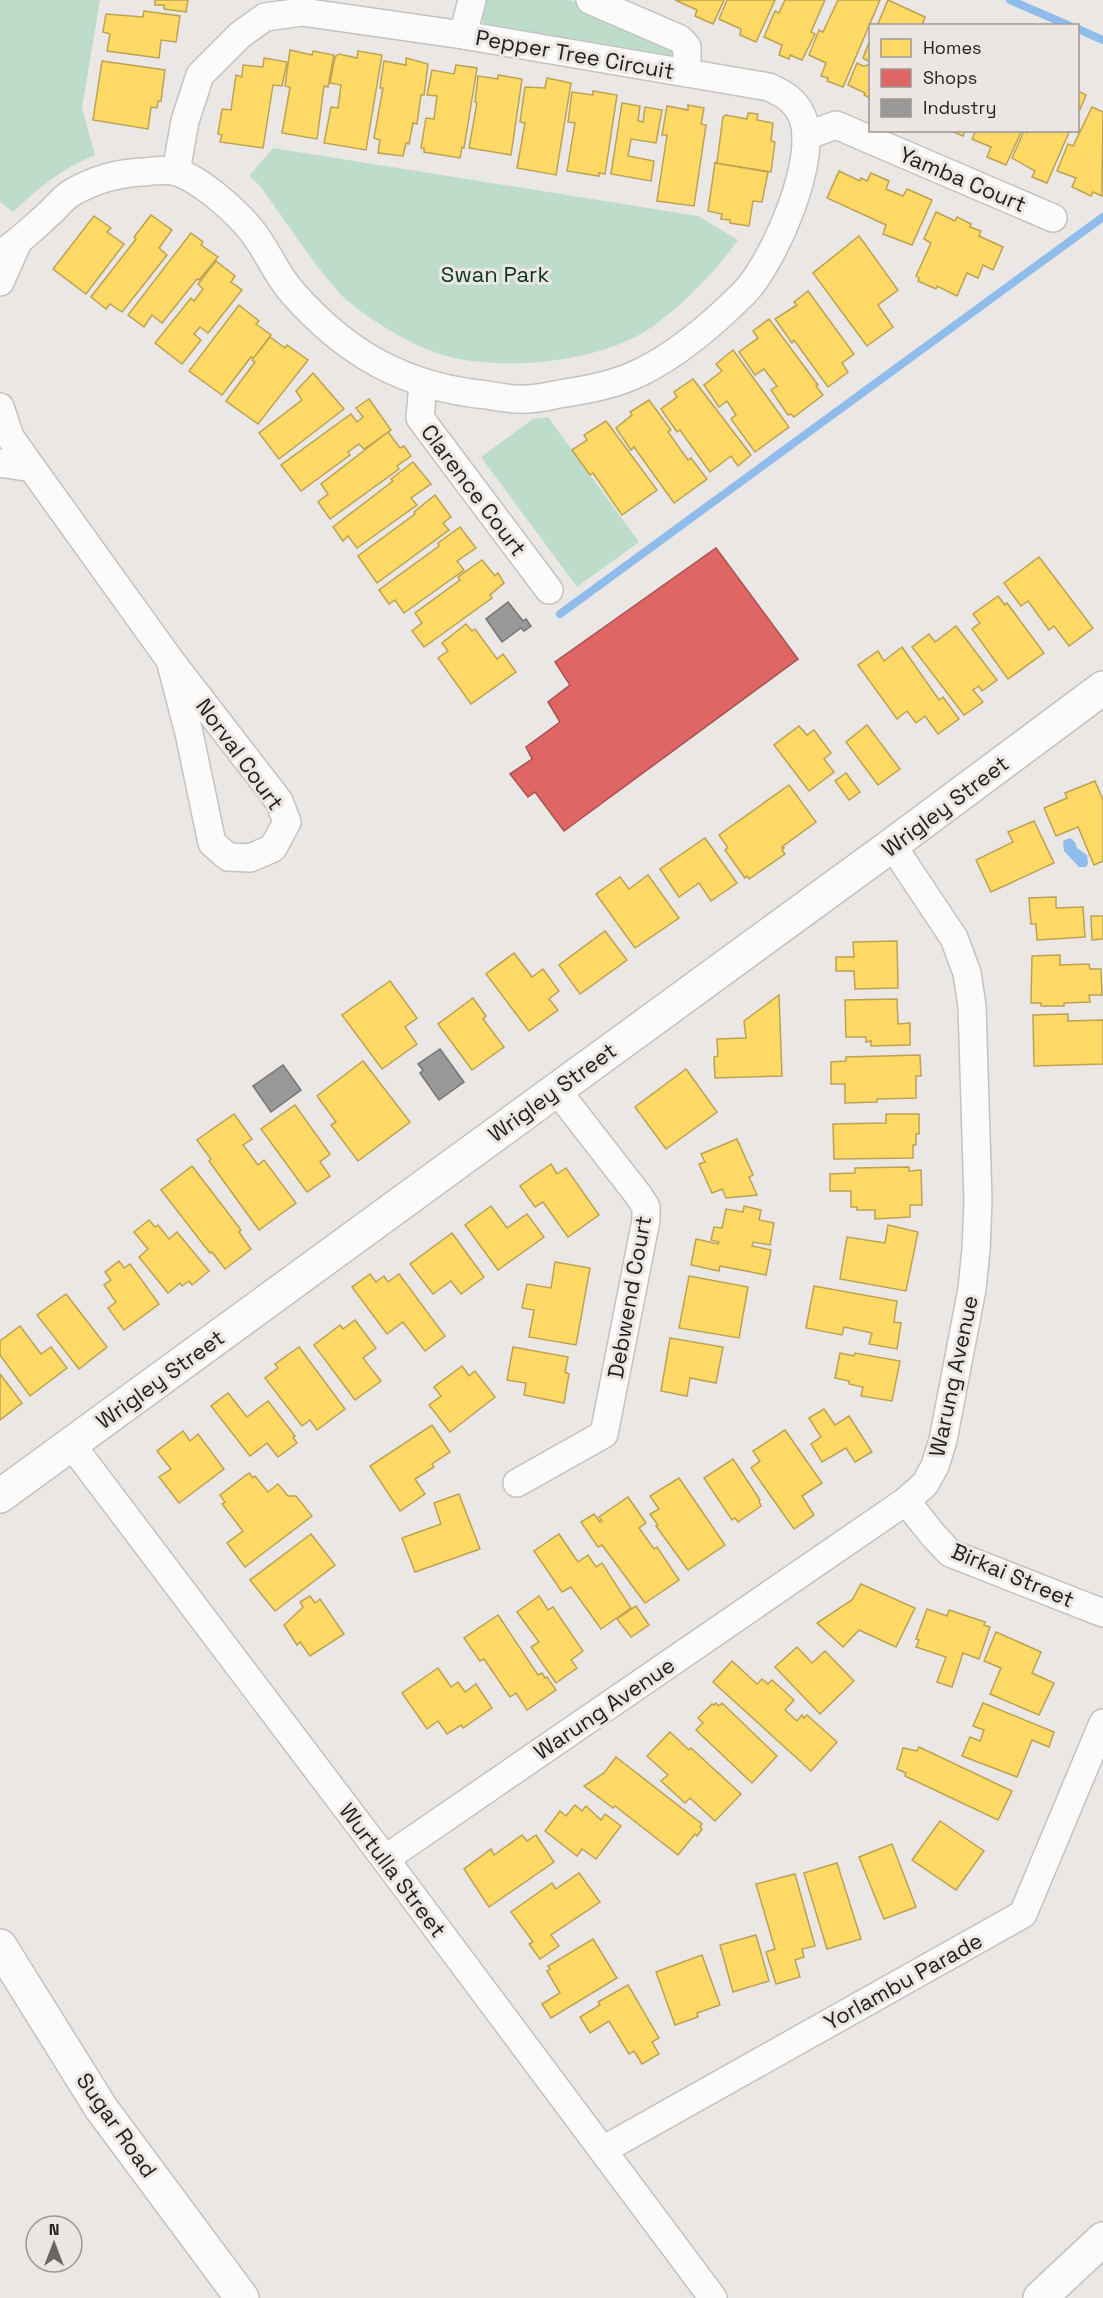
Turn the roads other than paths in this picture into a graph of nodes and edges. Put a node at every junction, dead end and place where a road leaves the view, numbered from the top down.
1 (472, 0) edge
2 (590, 0) edge
3 (463, 35) junction
4 (687, 72) junction
5 (806, 136) junction
6 (176, 172) junction
7 (1053, 218) dead end
8 (9, 249) edge
9 (0, 282) edge
10 (423, 384) junction
11 (0, 407) edge
12 (5, 434) edge
13 (0, 463) edge
14 (32, 468) junction
15 (549, 590) dead end
16 (170, 660) junction
17 (1103, 687) edge
18 (892, 845) junction
19 (556, 1089) junction
20 (71, 1444) junction
21 (517, 1483) dead end
22 (0, 1496) edge
23 (906, 1501) junction
24 (1103, 1613) edge
25 (1103, 1723) edge
26 (385, 1858) junction
27 (0, 1946) edge
28 (603, 2150) junction
29 (1103, 2240) edge
30 (242, 2298) edge
31 (713, 2298) edge
32 (1040, 2298) edge

1 - 3 street, Pepper Tree Circuit
2 - 4 street, Pepper Tree Circuit
3 - 4 street, Pepper Tree Circuit
3 - 6 street, Pepper Tree Circuit
4 - 5 street, Pepper Tree Circuit
5 - 7 street, Yamba Court
5 - 10 street, Pepper Tree Circuit
6 - 8 street, Pepper Tree Circuit
6 - 10 street, Pepper Tree Circuit
8 - 9 street, Pepper Tree Circuit
10 - 15 street, Clarence Court
11 - 12 street, Norval Court
12 - 14 street, Norval Court
13 - 14 street
14 - 16 street, Norval Court
16 - 16 street, Norval Court
17 - 18 street, Wrigley Street
18 - 19 street, Wrigley Street
18 - 23 street, Warung Avenue
19 - 20 street, Wrigley Street
19 - 21 street, Debwend Court
20 - 22 street, Wrigley Street
20 - 26 street, Wurtulla Street
23 - 24 street, Birkai Street
23 - 26 street, Warung Avenue
25 - 28 street, Yorlambu Parade
26 - 28 street, Wurtulla Street
27 - 30 street, Sugar Road
28 - 31 street, Wurtulla Street
29 - 32 street

